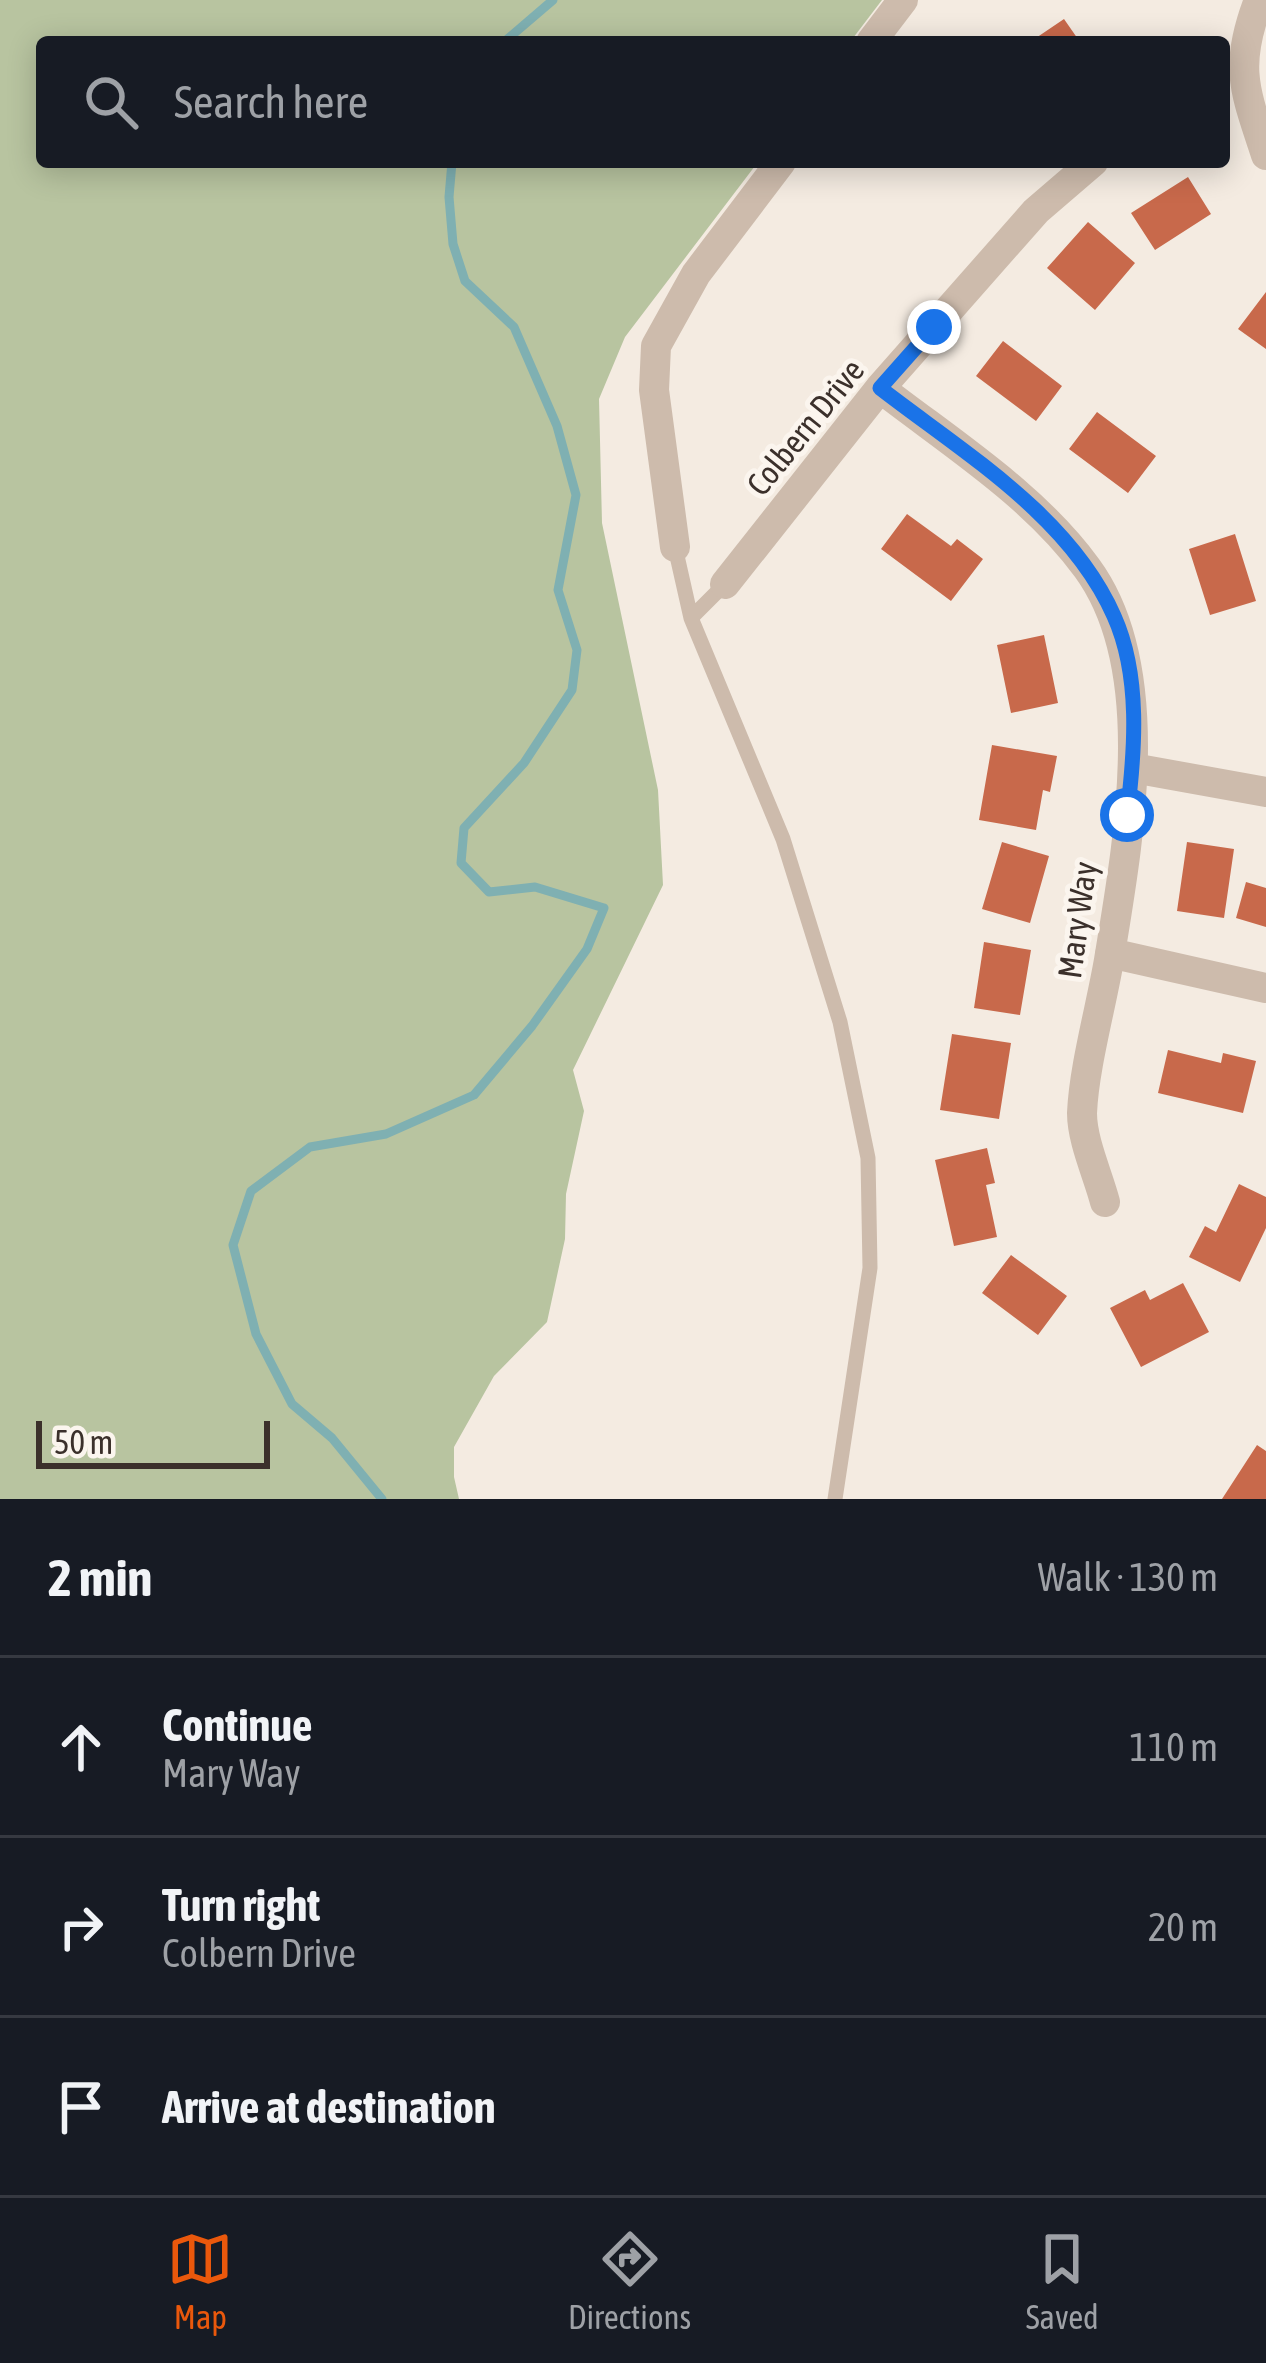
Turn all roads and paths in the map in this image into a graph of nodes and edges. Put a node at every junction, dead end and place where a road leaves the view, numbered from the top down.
1 (903, 0) edge
2 (1259, 0) edge
3 (876, 36) edge
4 (1233, 85) edge
5 (1266, 155) edge
6 (776, 168) edge
7 (1087, 168) edge
8 (880, 388) junction
9 (675, 547) joint
10 (725, 584) joint
11 (691, 618) junction
12 (1133, 769) junction
13 (1266, 792) edge
14 (1110, 953) junction
15 (1266, 988) edge
16 (1105, 1202) dead end
17 (835, 1499) edge

1 - 3 street
2 - 4 street
4 - 5 street
6 - 9 street
7 - 8 street, Colbern Drive
8 - 10 street, Colbern Drive
8 - 12 street, Mary Way
9 - 11 lane
10 - 11 lane
11 - 17 lane
12 - 13 street
12 - 14 street, Mary Way
14 - 15 street
14 - 16 street, Mary Way

